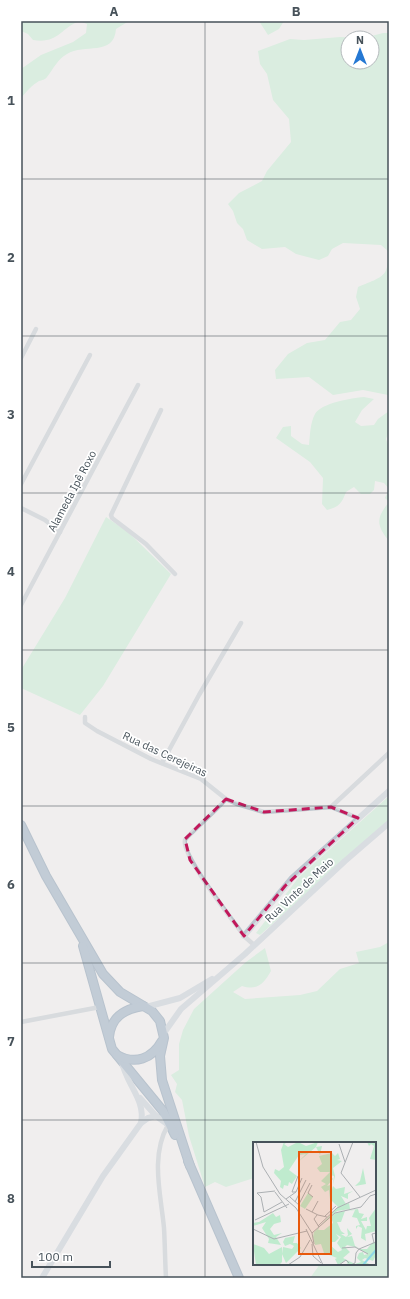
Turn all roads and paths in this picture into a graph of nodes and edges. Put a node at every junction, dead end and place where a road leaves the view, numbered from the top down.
1 (36, 329) dead end
2 (90, 355) dead end
3 (21, 358) edge
4 (138, 385) dead end
5 (161, 410) dead end
6 (21, 484) edge
7 (21, 508) edge
8 (60, 532) junction
9 (175, 574) dead end
10 (21, 605) edge
11 (241, 623) dead end
12 (85, 718) dead end
13 (389, 753) edge
14 (162, 763) junction
15 (389, 791) edge
16 (226, 799) junction
17 (331, 807) junction
18 (358, 818) junction
19 (389, 823) edge
20 (21, 826) edge
21 (79, 935) junction
22 (244, 936) junction
23 (254, 945) junction
24 (224, 972) junction
25 (100, 1007) junction
26 (144, 1007) junction
27 (21, 1022) edge
28 (164, 1035) junction
29 (108, 1040) junction
30 (116, 1054) junction
31 (122, 1062) junction
32 (131, 1088) junction
33 (156, 1116) junction
34 (141, 1123) junction
35 (170, 1126) junction
36 (190, 1166) junction
37 (42, 1278) edge
38 (166, 1278) edge
39 (239, 1278) edge

1 - 3 street
2 - 6 street
4 - 8 street, Alameda Ipê Roxo
5 - 9 street
7 - 8 street
8 - 10 street, Alameda Ipê Roxo
11 - 14 street
12 - 14 street, Rua das Cerejeiras
13 - 17 street
14 - 16 street, Rua das Cerejeiras
15 - 18 street
16 - 17 street, Rua das Cerejeiras
16 - 22 street
17 - 18 street, Rua das Cerejeiras
18 - 22 street
19 - 23 street, Rua Vinte de Maio
20 - 21 highway
21 - 25 highway
21 - 26 highway
22 - 23 street
23 - 24 street, Rua Vinte de Maio
24 - 26 street, Rua Vinte de Maio
24 - 28 street, Rua Vinte de Maio
25 - 27 street
25 - 29 highway
26 - 28 highway
26 - 29 highway
28 - 30 highway
28 - 36 highway
29 - 30 highway
30 - 31 highway
31 - 32 street
31 - 35 highway
32 - 33 street
32 - 34 street
33 - 34 street
33 - 35 street
34 - 37 street
35 - 36 highway
35 - 38 street
36 - 39 highway

